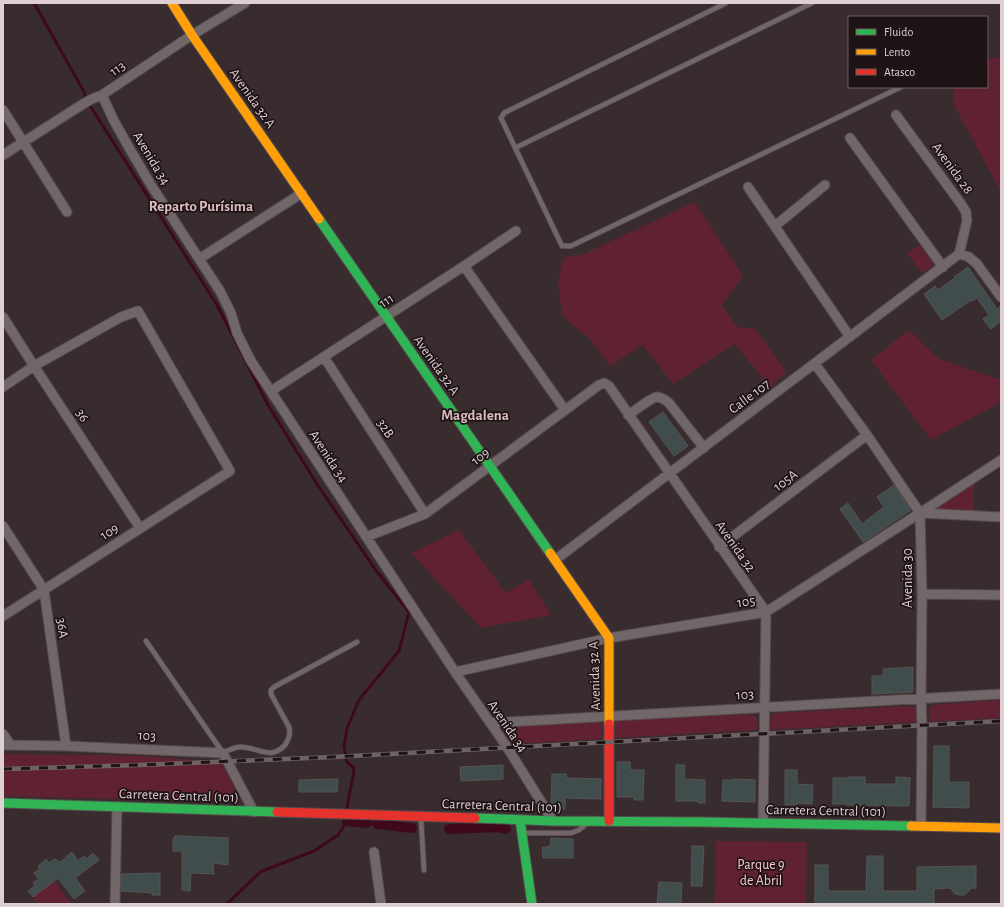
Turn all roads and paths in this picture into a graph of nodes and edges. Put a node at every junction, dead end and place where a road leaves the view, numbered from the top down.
1 (172, 3) edge
2 (246, 3) edge
3 (726, 3) edge
4 (812, 3) edge
5 (192, 35) junction
6 (900, 88) edge
7 (102, 95) junction
8 (3, 110) edge
9 (896, 115) dead end
10 (850, 138) dead end
11 (23, 142) junction
12 (515, 148) junction
13 (3, 155) edge
14 (825, 185) dead end
15 (748, 187) dead end
16 (302, 193) junction
17 (67, 212) dead end
18 (775, 226) junction
19 (516, 231) dead end
20 (959, 254) junction
21 (199, 259) junction
22 (464, 266) junction
23 (943, 267) junction
24 (1001, 297) edge
25 (386, 316) junction
26 (3, 317) edge
27 (850, 337) junction
28 (324, 357) junction
29 (815, 364) junction
30 (34, 366) junction
31 (604, 383) joint
32 (3, 387) edge
33 (271, 391) junction
34 (565, 410) junction
35 (628, 415) junction
36 (867, 435) junction
37 (704, 448) junction
38 (1001, 460) edge
39 (490, 466) junction
40 (670, 474) junction
41 (920, 513) junction
42 (426, 514) junction
43 (1001, 517) edge
44 (3, 526) edge
45 (140, 528) junction
46 (366, 537) junction
47 (719, 547) junction
48 (555, 560) junction
49 (44, 590) junction
50 (922, 594) junction
51 (1001, 594) edge
52 (766, 612) junction
53 (3, 616) edge
54 (609, 638) junction
55 (146, 641) dead end
56 (357, 642) dead end
57 (455, 672) junction
58 (1001, 694) edge
59 (921, 699) junction
60 (765, 707) junction
61 (609, 716) junction
62 (490, 723) junction
63 (3, 734) edge
64 (6, 744) edge
65 (66, 746) junction
66 (223, 753) junction
67 (3, 804) edge
68 (117, 807) junction
69 (254, 812) junction
70 (421, 817) junction
71 (520, 820) junction
72 (553, 821) junction
73 (589, 821) junction
74 (609, 821) junction
75 (763, 823) junction
76 (921, 826) junction
77 (1001, 828) edge
78 (521, 833) junction
79 (374, 852) dead end
80 (424, 870) dead end
81 (115, 904) edge
82 (381, 904) edge
83 (532, 904) edge

1 - 5 street, Avenida 32 A
2 - 5 street, 113
3 - 12 lane
4 - 12 lane
5 - 7 street, 113
5 - 16 street, Avenida 32 A
6 - 12 lane
7 - 11 street, 113
7 - 21 street, Avenida 34
8 - 11 street
9 - 20 street, Avenida 28
10 - 23 street
11 - 13 street, 113
11 - 17 street
14 - 18 street
15 - 18 street
16 - 21 street
16 - 25 street, Avenida 32 A
18 - 27 street
19 - 22 street, 111
20 - 23 street, Calle 107
20 - 24 street
21 - 33 street, Avenida 34
22 - 25 street, 111
22 - 34 street
23 - 27 street, Calle 107
25 - 28 street, 111
25 - 39 street, Avenida 32 A
26 - 30 street, 36
27 - 29 street, Calle 107
28 - 33 street, 111
28 - 42 street, 32B
29 - 36 street
29 - 37 street, Calle 107
30 - 32 street
30 - 45 street, 36
30 - 45 street, 109
31 - 34 street, 109
31 - 35 street, Avenida 32
33 - 46 street, Avenida 34
34 - 39 street, 109
35 - 37 street
35 - 40 street, Avenida 32
36 - 41 street
36 - 47 street, 105A
37 - 40 street, Calle 107
38 - 41 street, 105
39 - 42 street, 109
39 - 48 street, Avenida 32 A
40 - 47 street, Avenida 32
40 - 48 street, Calle 107
41 - 43 street
41 - 50 street, Avenida 30
41 - 52 street, 105
42 - 46 street, 109
44 - 49 street, 36A
45 - 49 street, 109
46 - 57 street, Avenida 34
47 - 52 street, Avenida 32
48 - 54 street, Avenida 32 A
49 - 53 street, 109
49 - 65 street, 36A
50 - 51 street
50 - 59 street, Avenida 30
52 - 54 street, 105
52 - 60 street
54 - 57 street, 105
54 - 61 street, Avenida 32 A
55 - 66 lane
56 - 66 lane
57 - 62 street, Avenida 34
58 - 59 street, 103
59 - 60 street, 103
59 - 76 street, Avenida 30
60 - 61 street, 103
60 - 75 street
61 - 62 street, 103
61 - 74 street, Avenida 32 A
62 - 72 street, Avenida 34
63 - 64 street
64 - 65 street, 103
65 - 66 street, 103
66 - 69 street
67 - 68 street, Carretera Central (101)
68 - 69 street, Carretera Central (101)
68 - 81 street
69 - 70 street, Carretera Central (101)
70 - 71 street, Carretera Central (101)
70 - 80 lane
71 - 72 street, Carretera Central (101)
71 - 78 street
72 - 73 street, Carretera Central (101)
73 - 74 street, Carretera Central (101)
73 - 78 lane
74 - 75 street, Carretera Central (101)
75 - 76 street, Carretera Central (101)
76 - 77 street, Carretera Central (101)
78 - 83 street
79 - 82 street

